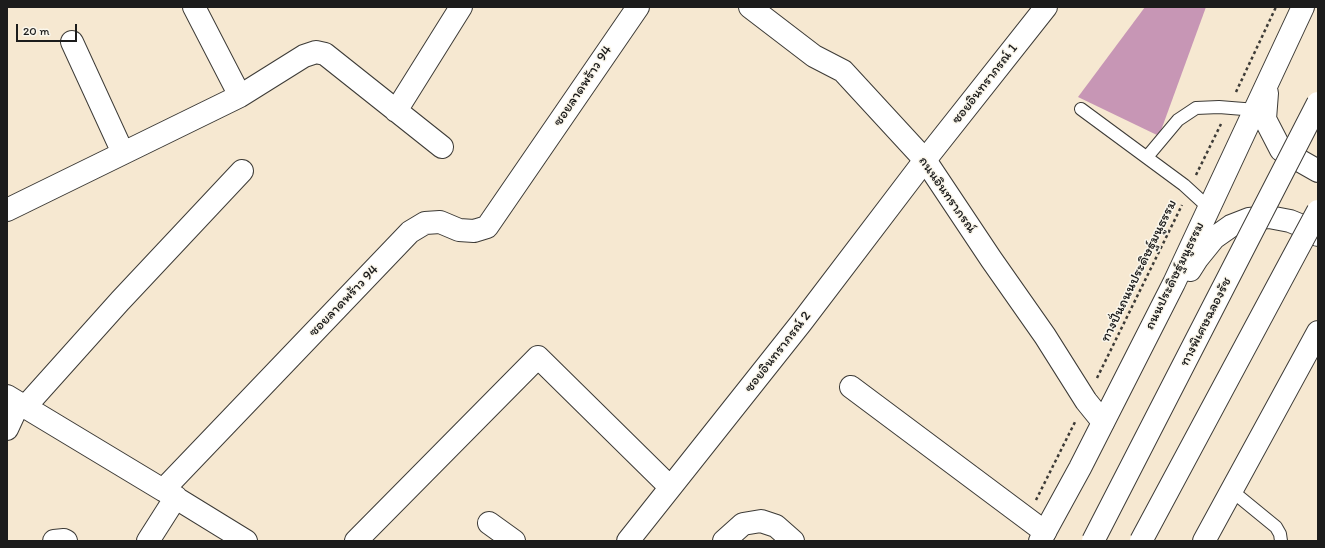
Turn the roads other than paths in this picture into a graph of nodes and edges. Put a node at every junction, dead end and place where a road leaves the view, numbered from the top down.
1 (194, 7) edge
2 (462, 7) edge
3 (638, 7) edge
4 (750, 7) edge
5 (1046, 7) edge
6 (1303, 7) edge
7 (72, 42) dead end
8 (1268, 84) junction
9 (240, 96) junction
10 (1318, 103) edge
11 (1081, 109) dead end
12 (1256, 110) junction
13 (396, 111) junction
14 (442, 147) dead end
15 (123, 153) junction
16 (1147, 157) junction
17 (925, 160) junction
18 (242, 171) dead end
19 (1318, 171) edge
20 (1208, 207) junction
21 (7, 210) edge
22 (1318, 211) edge
23 (1318, 235) edge
24 (1318, 332) edge
25 (850, 387) dead end
26 (17, 402) edge
27 (1102, 422) junction
28 (7, 429) edge
29 (1080, 468) junction
30 (670, 487) junction
31 (1232, 492) junction
32 (170, 493) junction
33 (489, 523) dead end
34 (1043, 536) edge
35 (54, 541) edge
36 (66, 541) edge
37 (148, 541) edge
38 (246, 541) edge
39 (356, 541) edge
40 (514, 541) edge
41 (628, 541) edge
42 (724, 541) edge
43 (793, 541) edge
44 (1092, 541) edge
45 (1141, 541) edge
46 (1204, 541) edge
47 (1281, 541) edge

1 - 9 main road
2 - 13 main road
3 - 32 main road, ซอยลาดพร้าว 94
4 - 17 main road, ถนนอินทราภรณ์
5 - 17 main road, ซอยอินทราภรณ์ 1
6 - 8 main road, ถนนประดิษฐ์มนูธรรม
7 - 15 main road
8 - 12 main road, ถนนประดิษฐ์มนูธรรม
8 - 19 main road
9 - 13 main road
9 - 15 main road
10 - 44 main road, ทางพิเศษฉลองรัช, bridge
11 - 16 lane
12 - 16 lane
12 - 20 main road, ถนนประดิษฐ์มนูธรรม
13 - 14 main road
15 - 21 main road
16 - 20 lane
17 - 27 main road, ถนนอินทราภรณ์
17 - 30 main road, ซอยอินทราภรณ์ 2
18 - 26 main road
20 - 27 main road, ถนนประดิษฐ์มนูธรรม
22 - 45 main road, bridge
23 - 29 main road
24 - 31 main road
25 - 34 main road
26 - 28 main road
26 - 32 main road
27 - 29 main road, ถนนประดิษฐ์มนูธรรม
29 - 34 main road, ถนนประดิษฐ์มนูธรรม
30 - 39 main road
30 - 41 main road, ซอยอินทราภรณ์ 2
31 - 46 main road
31 - 47 lane
32 - 37 main road, ซอยลาดพร้าว 94
32 - 38 main road
33 - 40 main road
35 - 36 main road
42 - 43 main road

